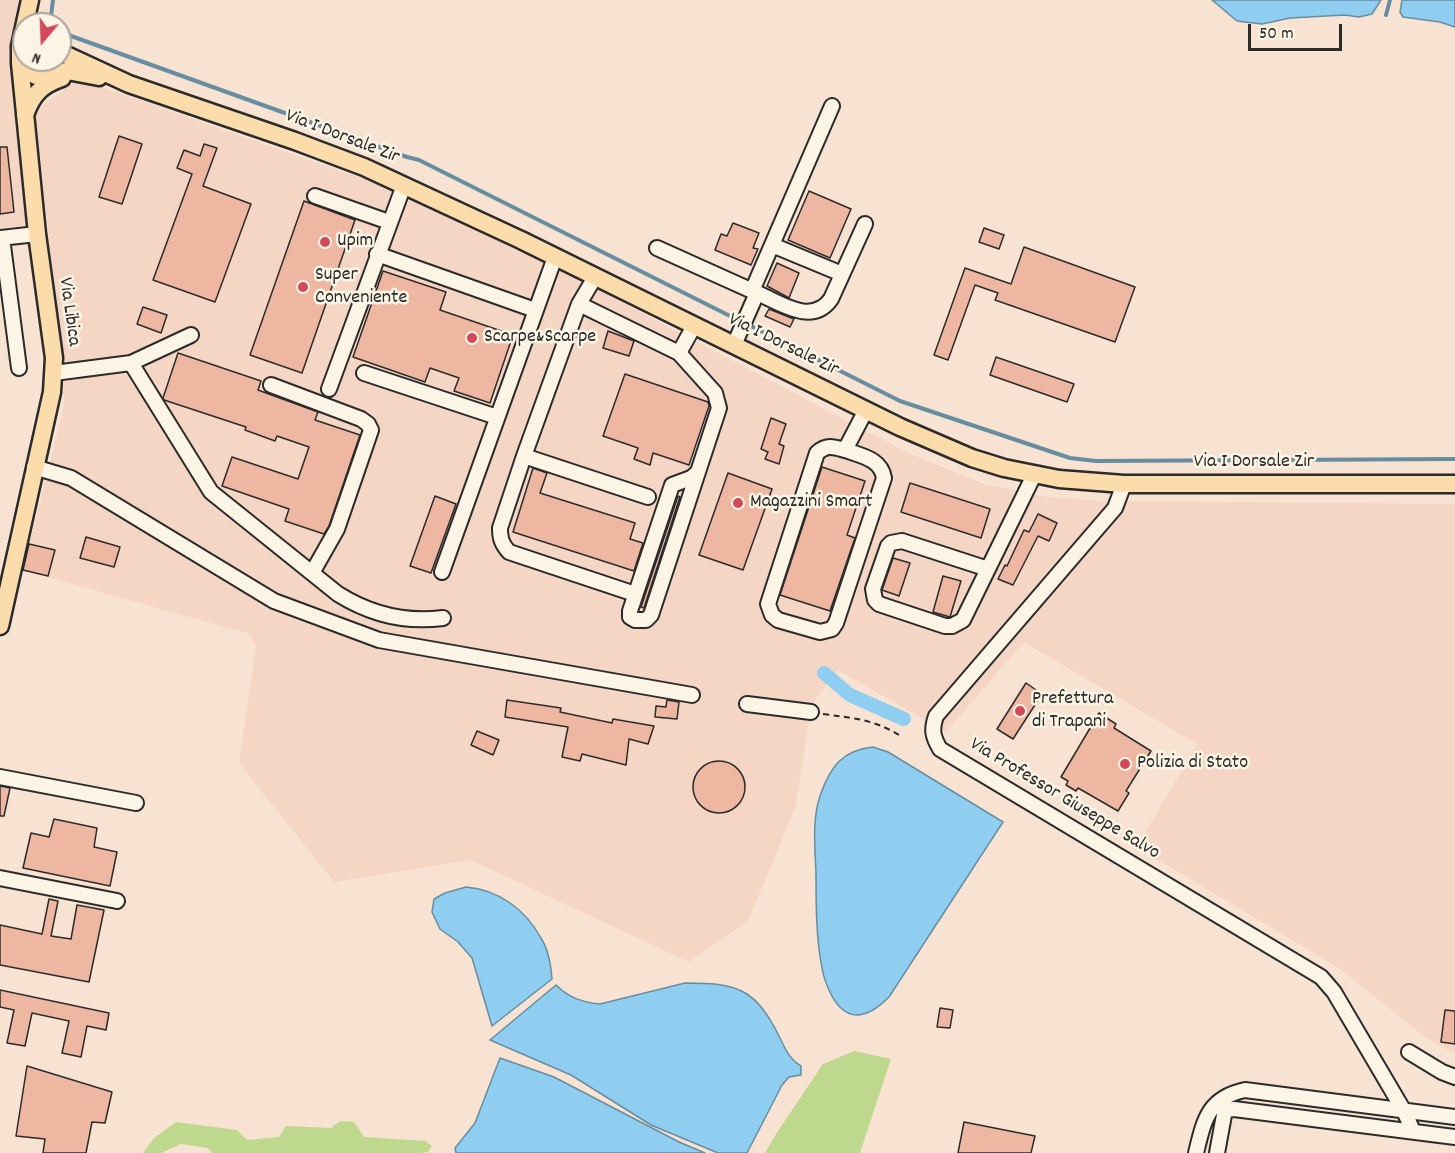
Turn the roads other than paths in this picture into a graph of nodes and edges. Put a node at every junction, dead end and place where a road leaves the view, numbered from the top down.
1 (72, 62) edge
2 (72, 64) edge
3 (80, 68) junction
4 (72, 70) edge
5 (22, 72) edge
6 (30, 72) edge
7 (61, 72) edge
8 (832, 106) dead end
9 (24, 116) junction
10 (404, 185) junction
11 (315, 196) dead end
12 (389, 222) junction
13 (865, 224) dead end
14 (37, 234) junction
15 (1, 238) edge
16 (772, 245) junction
17 (657, 248) dead end
18 (377, 254) junction
19 (555, 257) junction
20 (842, 274) junction
21 (595, 277) junction
22 (755, 292) junction
23 (579, 304) junction
24 (535, 310) junction
25 (694, 326) junction
26 (191, 335) dead end
27 (734, 345) junction
28 (679, 354) junction
29 (131, 363) junction
30 (19, 368) dead end
31 (54, 373) junction
32 (364, 373) dead end
33 (271, 385) dead end
34 (329, 389) dead end
35 (866, 410) junction
36 (497, 417) junction
37 (845, 450) junction
38 (524, 456) junction
39 (34, 467) junction
40 (698, 472) junction
41 (1034, 475) junction
42 (1124, 484) junction
43 (1455, 484) edge
44 (648, 497) dead end
45 (988, 569) junction
46 (312, 573) junction
47 (442, 573) dead end
48 (635, 594) junction
49 (443, 618) dead end
50 (0, 626) edge
51 (692, 695) dead end
52 (747, 704) dead end
53 (811, 712) road end
54 (0, 777) edge
55 (136, 804) dead end
56 (0, 878) edge
57 (117, 901) dead end
58 (1409, 1052) dead end
59 (1455, 1077) edge
60 (1337, 1102) junction
61 (1404, 1111) junction
62 (1438, 1115) junction
63 (1455, 1118) edge
64 (1335, 1122) junction
65 (1413, 1131) junction
66 (1435, 1134) junction
67 (1455, 1137) edge
68 (1196, 1153) edge
69 (1217, 1153) edge

1 - 3 main road, Via I Dorsale Zir
2 - 3 main road, Via I Dorsale Zir
3 - 4 main road, Via I Dorsale Zir
3 - 9 main road
3 - 10 main road, Via I Dorsale Zir
5 - 9 main road, Via Libica
6 - 7 main road, Via I Dorsale Zir
8 - 16 street
9 - 14 main road, Via Libica
10 - 12 street
10 - 19 main road, Via I Dorsale Zir
11 - 12 street
12 - 18 street
13 - 20 street
14 - 15 street
14 - 31 main road, Via Libica
15 - 30 street
16 - 20 street
16 - 22 street
17 - 22 street
18 - 24 street
18 - 34 street
19 - 21 main road, Via I Dorsale Zir
19 - 24 street
20 - 22 street
21 - 23 street
21 - 25 main road, Via I Dorsale Zir
22 - 27 street
23 - 28 street
23 - 38 street
24 - 36 street
25 - 27 main road, Via I Dorsale Zir
25 - 28 street
26 - 29 street
27 - 35 main road, Via I Dorsale Zir
28 - 40 street
29 - 31 street
29 - 46 street
31 - 39 main road, Via Libica
32 - 36 street
33 - 46 street
35 - 37 street
35 - 41 main road, Via I Dorsale Zir
36 - 47 street
37 - 37 street
38 - 44 street
38 - 48 street
39 - 50 main road, Via Libica
39 - 51 street
40 - 48 street
40 - 48 street
41 - 42 main road, Via I Dorsale Zir
41 - 45 street
42 - 43 main road, Via I Dorsale Zir
42 - 61 street, Via Professor Giuseppe Salvo
45 - 45 street
46 - 49 street
52 - 53 street
54 - 55 street
56 - 57 street
58 - 59 street
60 - 61 street
60 - 64 street
60 - 68 street
61 - 62 street
61 - 65 street, Via Professor Giuseppe Salvo
62 - 63 street
62 - 66 street
64 - 65 street
64 - 69 street
65 - 66 street
66 - 67 street

